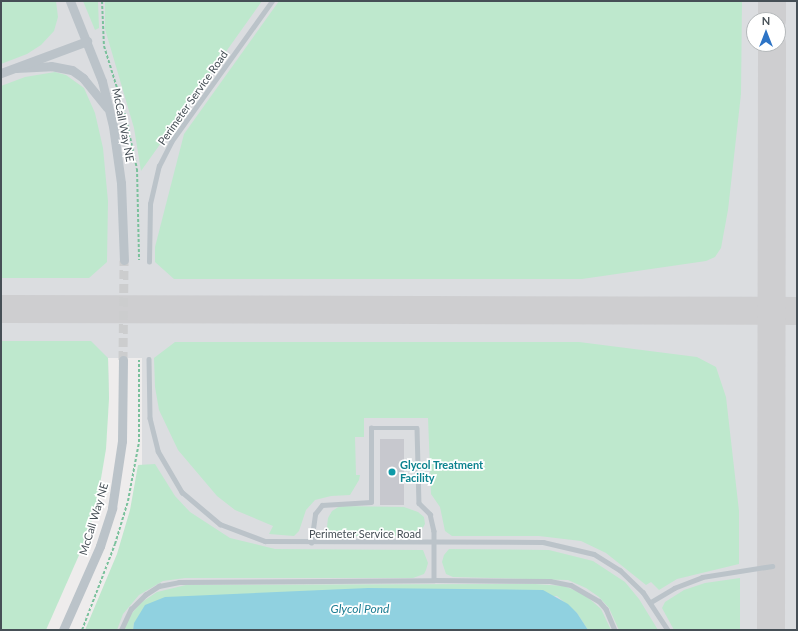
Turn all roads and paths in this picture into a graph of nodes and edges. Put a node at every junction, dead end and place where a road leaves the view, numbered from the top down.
1 (70, 1) edge
2 (102, 1) edge
3 (272, 1) edge
4 (87, 41) junction
5 (16, 68) junction
6 (1, 73) edge
7 (109, 111) junction
8 (124, 260) tunnel mouth
9 (139, 260) dead end
10 (150, 262) dead end
11 (150, 359) dead end
12 (123, 360) tunnel mouth
13 (312, 543) junction
14 (434, 543) junction
15 (772, 566) dead end
16 (434, 580) junction
17 (651, 602) junction
18 (63, 630) edge
19 (121, 630) edge
20 (616, 630) edge
21 (668, 630) edge

1 - 4 street, McCall Way NE
2 - 9 path
3 - 10 lane, Perimeter Service Road
4 - 5 street
4 - 7 street, McCall Way NE
5 - 6 street
5 - 7 street
7 - 8 street, McCall Way NE
11 - 13 lane, Perimeter Service Road
12 - 18 street, McCall Way NE
13 - 14 lane, Perimeter Service Road
13 - 14 lane
14 - 16 lane
14 - 17 lane, Perimeter Service Road
15 - 17 lane
16 - 19 lane
16 - 20 lane
17 - 21 lane, Perimeter Service Road

